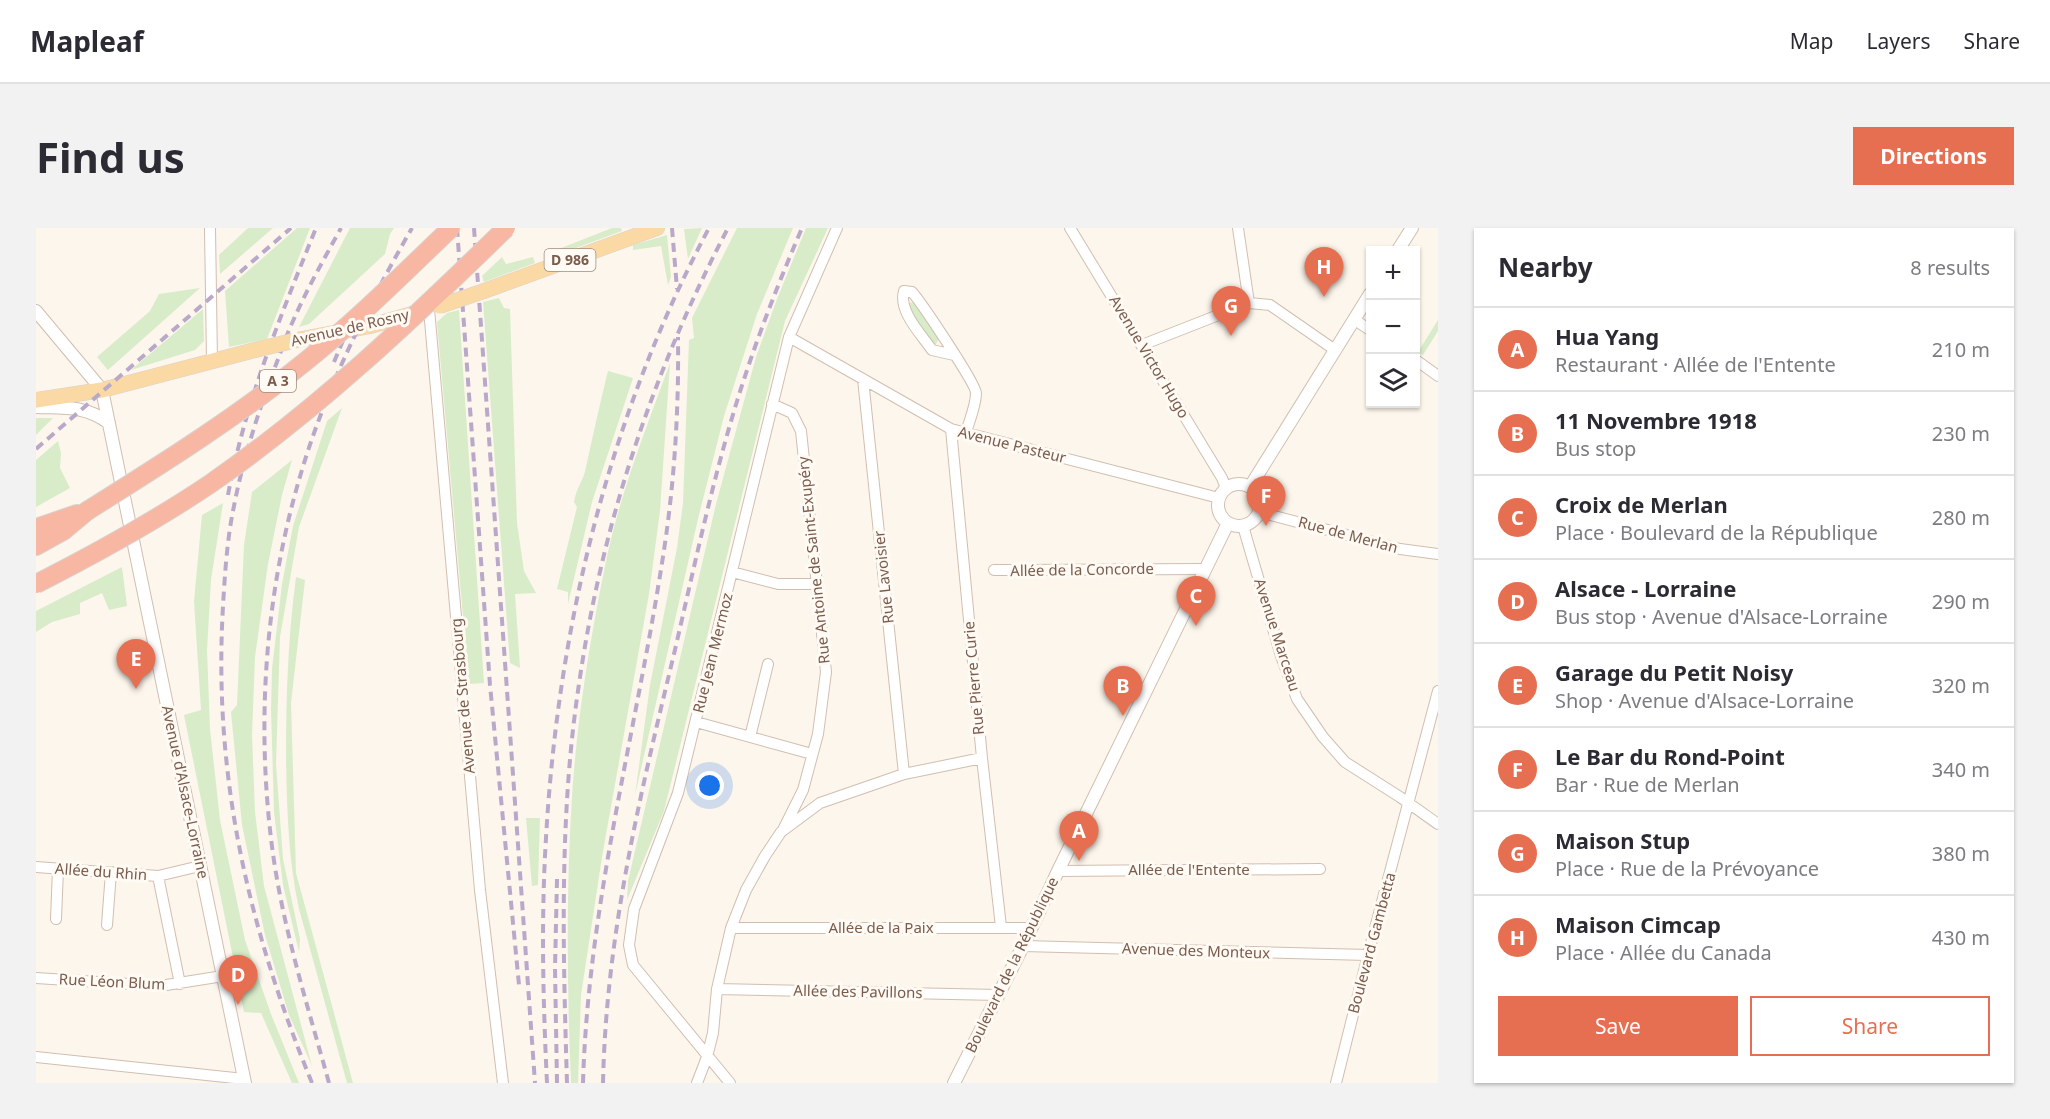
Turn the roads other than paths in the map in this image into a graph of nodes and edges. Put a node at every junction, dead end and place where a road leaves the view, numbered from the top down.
1 (210, 228) edge
2 (451, 228) edge
3 (506, 228) edge
4 (656, 228) edge
5 (837, 228) edge
6 (1070, 228) edge
7 (1238, 228) edge
8 (1412, 228) edge
9 (1401, 246) edge
10 (1367, 300) edge
11 (1249, 303) junction
12 (434, 308) junction
13 (36, 311) edge
14 (1355, 320) junction
15 (1366, 327) edge
16 (789, 336) junction
17 (1142, 345) junction
18 (1335, 350) junction
19 (954, 356) junction
20 (212, 361) junction
21 (1420, 363) edge
22 (1438, 376) edge
23 (863, 379) junction
24 (102, 390) junction
25 (36, 400) edge
26 (772, 404) junction
27 (36, 407) edge
28 (109, 423) junction
29 (951, 429) junction
30 (966, 433) junction
31 (1250, 487) junction
32 (1222, 493) junction
33 (87, 511) junction
34 (1258, 512) junction
35 (1228, 523) junction
36 (1243, 526) junction
37 (36, 528) edge
38 (36, 546) edge
39 (1438, 554) edge
40 (1206, 569) junction
41 (994, 570) dead end
42 (732, 572) junction
43 (36, 584) edge
44 (818, 584) junction
45 (768, 664) dead end
46 (1438, 692) edge
47 (696, 722) junction
48 (750, 737) junction
49 (812, 754) junction
50 (982, 758) junction
51 (904, 774) junction
52 (803, 790) junction
53 (1409, 802) junction
54 (820, 803) junction
55 (1438, 824) edge
56 (781, 832) junction
57 (200, 866) junction
58 (36, 867) edge
59 (58, 869) junction
60 (1320, 869) dead end
61 (1058, 871) junction
62 (111, 872) junction
63 (158, 876) junction
64 (56, 919) dead end
65 (107, 925) dead end
66 (1001, 927) junction
67 (731, 928) junction
68 (1032, 928) junction
69 (1023, 946) junction
70 (1368, 955) junction
71 (223, 976) junction
72 (36, 978) edge
73 (180, 984) junction
74 (717, 989) junction
75 (999, 995) junction
76 (36, 1057) edge
77 (707, 1057) junction
78 (245, 1081) edge
79 (503, 1083) edge
80 (697, 1083) edge
81 (730, 1083) edge
82 (954, 1083) edge
83 (1336, 1083) edge

1 - 20 street
2 - 33 highway, A 3, bridge
3 - 43 highway, A 3, bridge
4 - 12 main road, Avenue de Rosny / D 986, bridge
5 - 16 street, Rue Jean Mermoz
6 - 17 street, Avenue Victor Hugo
7 - 11 street
8 - 9 street
10 - 14 street
11 - 17 street
11 - 18 street
12 - 20 main road, Avenue de Rosny / D 986, bridge
12 - 79 street, Avenue de Strasbourg
13 - 24 street, Avenue d'Alsace-Lorraine
14 - 15 street
14 - 18 street
16 - 23 street, Avenue Pasteur
16 - 26 street, Rue Jean Mermoz
17 - 32 street, Avenue Victor Hugo
18 - 31 street
19 - 19 street
19 - 30 street
20 - 24 main road, Avenue de Rosny / D 986
21 - 22 street
23 - 29 street, Avenue Pasteur
23 - 51 street, Rue Lavoisier
24 - 25 main road, Avenue de Rosny / D 986
24 - 28 street, Avenue d'Alsace-Lorraine
26 - 42 street, Rue Jean Mermoz
26 - 44 street, Rue Antoine de Saint-Exupéry
27 - 28 street
28 - 57 street, Avenue d'Alsace-Lorraine
29 - 30 street, Avenue Pasteur
29 - 50 street, Rue Pierre Curie
30 - 32 street, Avenue Pasteur
31 - 32 street
31 - 34 street
32 - 35 street
33 - 37 highway
33 - 38 highway, A 3
34 - 36 street
34 - 39 street, Rue de Merlan
35 - 36 street
35 - 40 street, Boulevard de la République
36 - 53 street, Avenue Marceau
40 - 41 street, Allée de la Concorde
40 - 61 street, Boulevard de la République
42 - 44 street
42 - 47 street, Rue Jean Mermoz
44 - 49 street, Rue Antoine de Saint-Exupéry
45 - 48 street
46 - 53 street, Boulevard Gambetta
47 - 48 street
47 - 77 street, Rue Jean Mermoz
48 - 49 street
49 - 52 street, Rue Antoine de Saint-Exupéry
50 - 51 street
50 - 66 street, Rue Pierre Curie
51 - 54 street
52 - 54 street
52 - 56 street, Rue Antoine de Saint-Exupéry
53 - 55 street, Avenue Marceau
53 - 70 street, Boulevard Gambetta
54 - 56 street
56 - 67 street
57 - 63 street, Allée du Rhin
57 - 71 street, Avenue d'Alsace-Lorraine
58 - 59 street, Allée du Rhin
59 - 62 street, Allée du Rhin
59 - 64 street
60 - 61 street, Allée de l'Entente
61 - 68 street, Boulevard de la République
62 - 63 street, Allée du Rhin
62 - 65 street
63 - 73 street
66 - 67 street, Allée de la Paix
66 - 68 street, Allée de la Paix
67 - 74 street
68 - 69 street, Boulevard de la République
69 - 70 street, Avenue des Monteux
69 - 75 street, Boulevard de la République
70 - 83 street, Boulevard Gambetta
71 - 73 street, Rue Léon Blum
71 - 78 street, Avenue d'Alsace-Lorraine
72 - 73 street, Rue Léon Blum
74 - 75 street, Allée des Pavillons
74 - 77 street
75 - 82 street, Boulevard de la République
76 - 78 street
77 - 80 street
77 - 81 street, Rue Jean Mermoz

